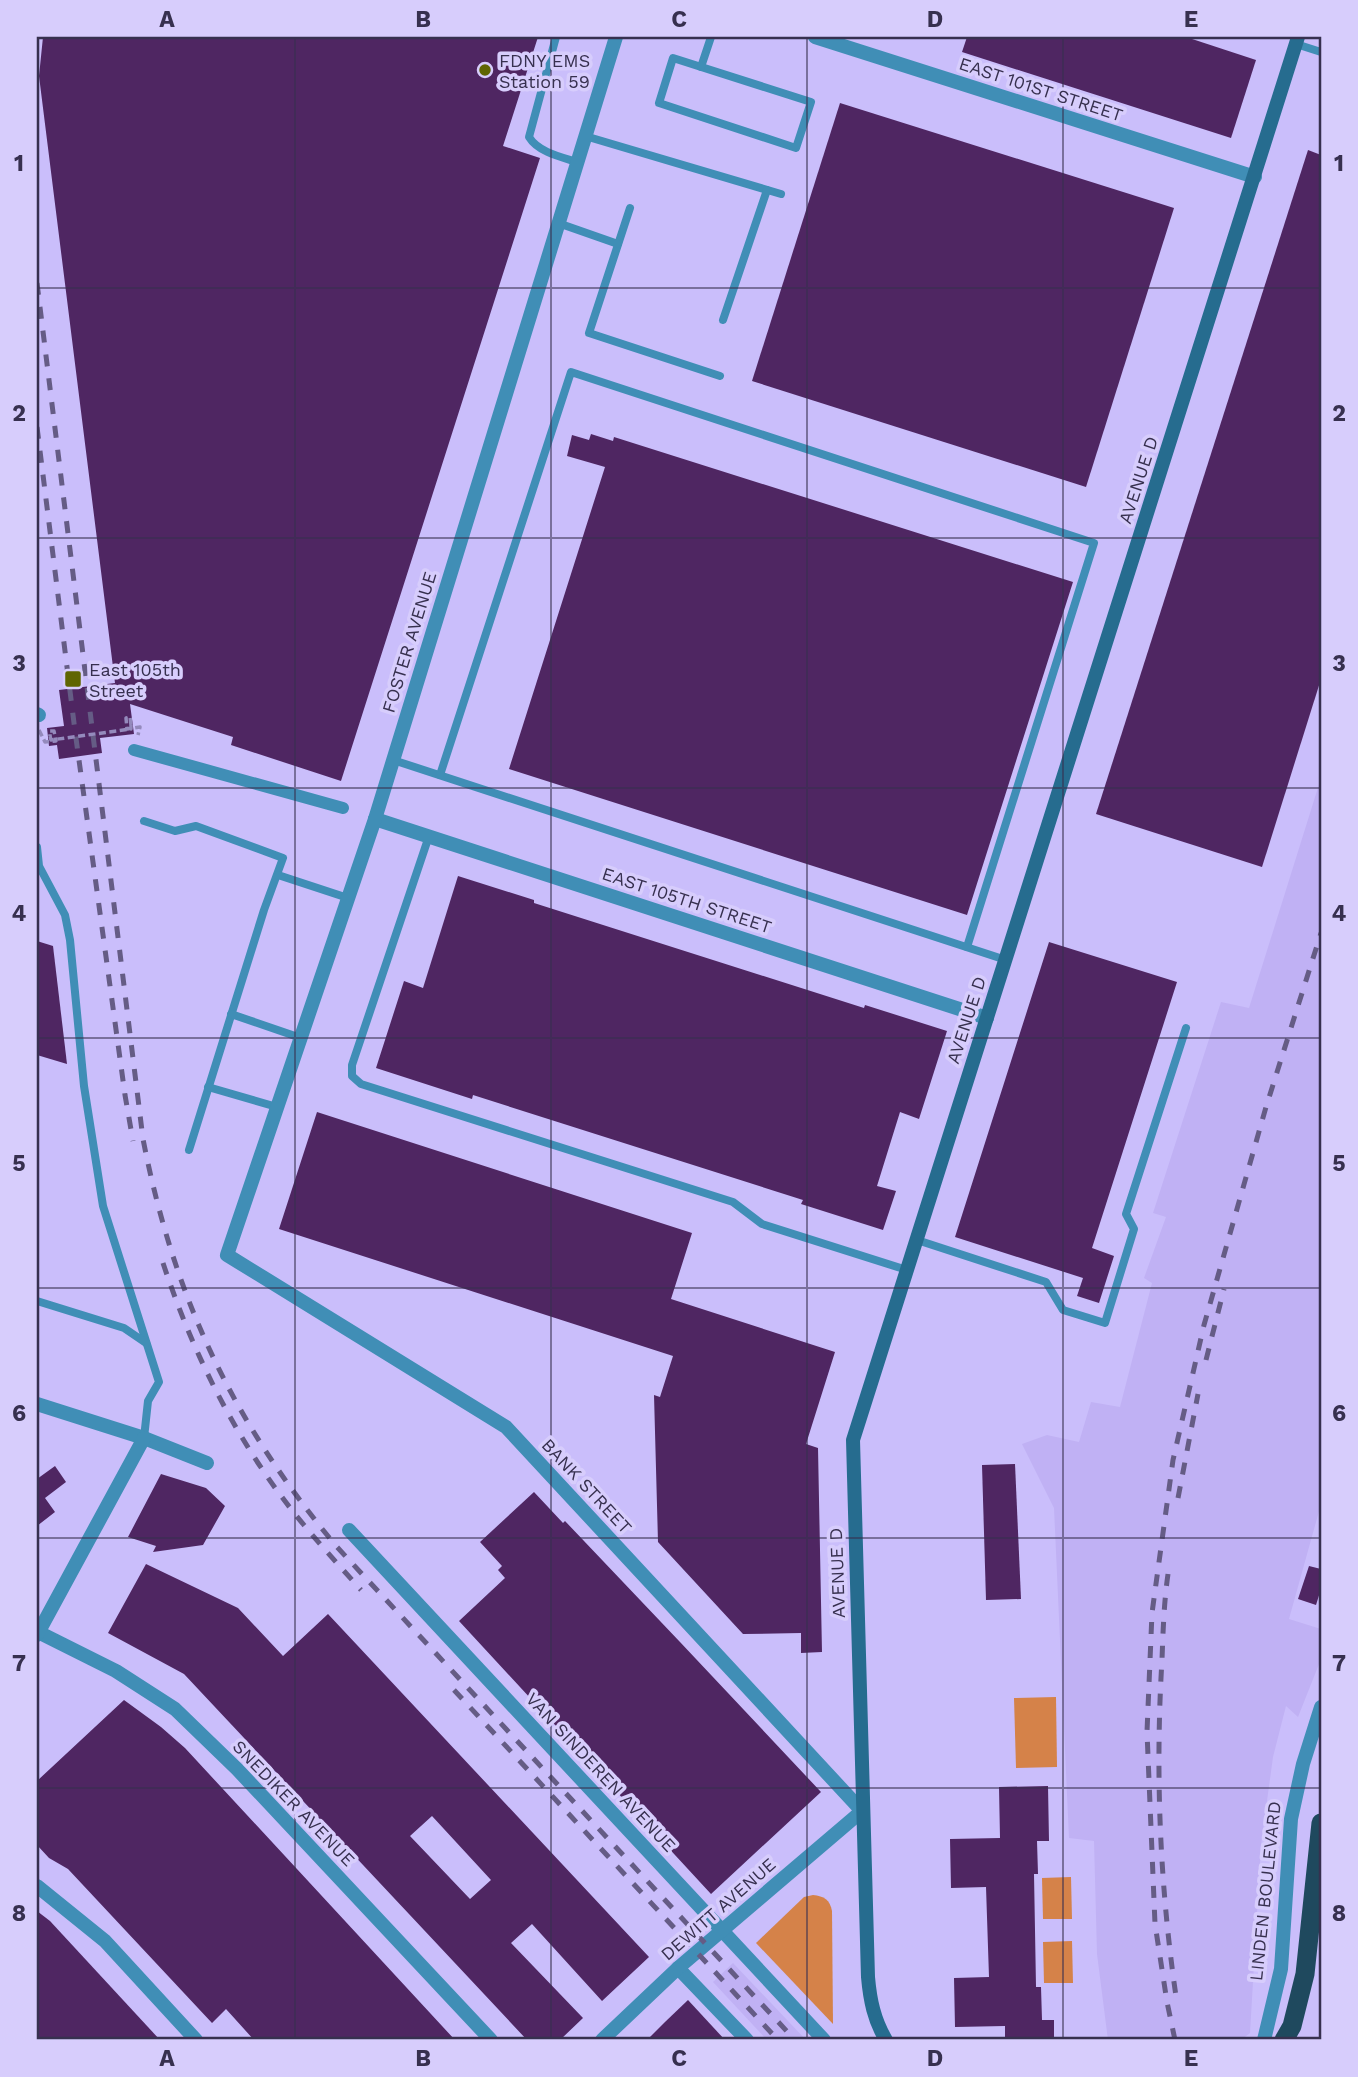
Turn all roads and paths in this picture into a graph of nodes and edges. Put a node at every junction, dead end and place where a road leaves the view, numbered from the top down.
1 (556, 37) edge
2 (616, 37) edge
3 (711, 37) edge
4 (815, 37) edge
5 (1297, 41) edge
6 (1321, 52) edge
7 (701, 66) junction
8 (585, 136) junction
9 (578, 162) junction
10 (1255, 177) junction
11 (767, 190) junction
12 (782, 194) dead end
13 (630, 208) dead end
14 (558, 223) junction
15 (618, 244) junction
16 (723, 320) dead end
17 (720, 376) dead end
18 (37, 718) edge
19 (133, 728) dead end
20 (134, 750) dead end
21 (393, 760) junction
22 (440, 775) junction
23 (343, 808) dead end
24 (375, 819) junction
25 (144, 821) dead end
26 (429, 836) junction
27 (37, 847) edge
28 (278, 875) junction
29 (348, 898) junction
30 (967, 947) junction
31 (1006, 960) junction
32 (231, 1014) junction
33 (987, 1018) junction
34 (1186, 1028) dead end
35 (301, 1038) junction
36 (208, 1087) junction
37 (277, 1107) junction
38 (188, 1150) dead end
39 (917, 1240) junction
40 (227, 1255) joint
41 (907, 1270) junction
42 (37, 1301) edge
43 (146, 1343) junction
44 (37, 1404) edge
45 (144, 1438) junction
46 (207, 1463) dead end
47 (349, 1530) dead end
48 (37, 1633) edge
49 (1321, 1707) edge
50 (862, 1811) junction
51 (1321, 1823) edge
52 (37, 1886) edge
53 (723, 1931) junction
54 (678, 1968) junction
55 (196, 2040) edge
56 (491, 2040) edge
57 (602, 2040) edge
58 (747, 2040) edge
59 (824, 2040) edge
60 (886, 2040) edge
61 (1265, 2040) edge
62 (1284, 2040) edge

1 - 9 lane
2 - 8 street, FOSTER AVENUE
3 - 7 lane
4 - 10 street, EAST 101ST STREET
5 - 6 lane
5 - 10 main road, AVENUE D
7 - 7 lane
8 - 9 street, FOSTER AVENUE
8 - 11 lane
9 - 14 street, FOSTER AVENUE
10 - 31 main road, AVENUE D
11 - 12 lane
11 - 16 lane
13 - 15 lane
14 - 15 lane
14 - 21 street, FOSTER AVENUE
15 - 17 lane
18 - 19 path, bridge
20 - 23 street
21 - 22 lane
21 - 24 street, FOSTER AVENUE
22 - 30 lane
22 - 30 lane
24 - 26 street, EAST 105TH STREET
24 - 29 street, FOSTER AVENUE
25 - 28 lane
26 - 33 street, EAST 105TH STREET
26 - 41 lane
27 - 43 lane
28 - 29 lane
28 - 32 lane
29 - 35 street, FOSTER AVENUE
30 - 31 lane
31 - 33 main road, AVENUE D
32 - 35 lane
32 - 36 lane
33 - 39 main road, AVENUE D
34 - 39 lane
35 - 37 street, FOSTER AVENUE
36 - 37 lane
36 - 38 lane
37 - 40 street, FOSTER AVENUE
39 - 41 main road, AVENUE D
40 - 50 street, BANK STREET
41 - 50 main road, AVENUE D
42 - 43 lane
43 - 45 lane
44 - 45 street
45 - 46 street
45 - 48 street
47 - 53 street, VAN SINDEREN AVENUE
48 - 56 street, SNEDIKER AVENUE
49 - 61 street, LINDEN BOULEVARD
50 - 53 street, DEWITT AVENUE
50 - 60 main road, AVENUE D
51 - 62 highway
52 - 55 street
53 - 54 street, DEWITT AVENUE
53 - 59 street, VAN SINDEREN AVENUE
54 - 57 street, DEWITT AVENUE
54 - 58 street

